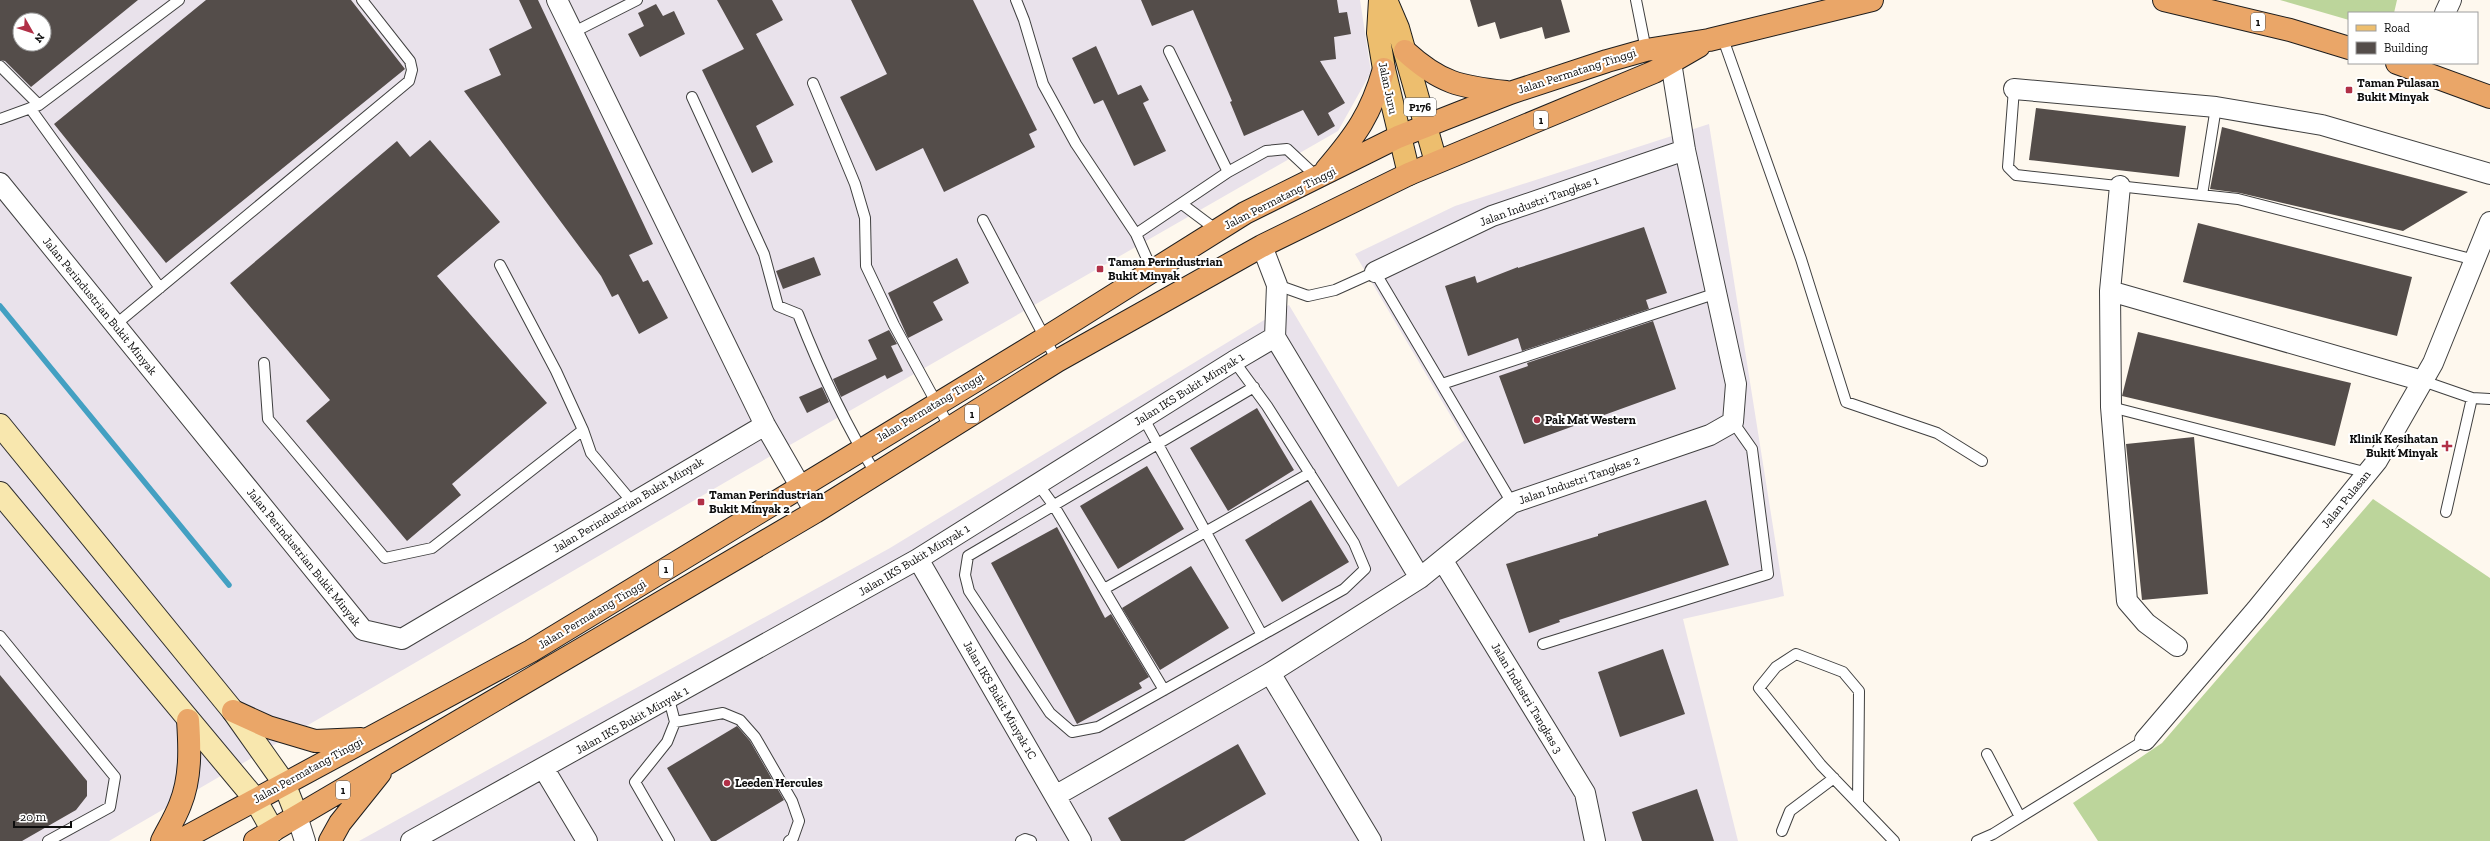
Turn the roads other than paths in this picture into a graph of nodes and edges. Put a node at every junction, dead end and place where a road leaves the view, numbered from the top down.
1 (179, 0) edge
2 (362, 0) edge
3 (557, 0) edge
4 (637, 0) edge
5 (1016, 0) edge
6 (1380, 0) edge
7 (1386, 0) edge
8 (1636, 0) edge
9 (1872, 0) edge
10 (2164, 0) edge
11 (2451, 0) edge
12 (2445, 12) edge
13 (572, 33) junction
14 (1716, 38) junction
15 (2348, 48) edge
16 (1169, 50) dead end
17 (1646, 50) junction
18 (1405, 51) junction
19 (1671, 62) junction
20 (2405, 64) edge
21 (0, 66) edge
22 (2420, 66) edge
23 (1384, 69) junction
24 (813, 82) dead end
25 (2014, 89) joint
26 (1510, 93) junction
27 (692, 97) dead end
28 (2490, 97) edge
29 (35, 107) junction
30 (2216, 107) junction
31 (0, 119) edge
32 (1425, 126) junction
33 (1398, 137) junction
34 (1685, 150) junction
35 (1436, 162) junction
36 (1228, 172) junction
37 (1409, 174) junction
38 (2490, 174) edge
39 (1318, 178) junction
40 (0, 183) edge
41 (2120, 186) junction
42 (2202, 195) junction
43 (1182, 204) junction
44 (983, 220) dead end
45 (2490, 222) edge
46 (1218, 231) junction
47 (1136, 234) junction
48 (1262, 246) junction
49 (2475, 260) junction
50 (500, 265) dead end
51 (1152, 270) junction
52 (1375, 272) junction
53 (1278, 285) junction
54 (160, 288) junction
55 (2110, 291) junction
56 (1717, 292) junction
57 (115, 325) junction
58 (1275, 337) junction
59 (1044, 339) junction
60 (1057, 361) junction
61 (1234, 361) junction
62 (264, 364) dead end
63 (2423, 381) junction
64 (1442, 384) junction
65 (1254, 387) junction
66 (2472, 398) junction
67 (2490, 399) edge
68 (937, 402) junction
69 (2111, 407) junction
70 (1143, 417) junction
71 (1733, 422) junction
72 (0, 425) edge
73 (764, 425) junction
74 (950, 428) junction
75 (583, 430) junction
76 (1159, 444) junction
77 (861, 449) junction
78 (1982, 461) dead end
79 (1310, 473) junction
80 (2368, 473) junction
81 (876, 474) junction
82 (1038, 484) junction
83 (800, 488) junction
84 (0, 493) edge
85 (633, 503) junction
86 (1512, 503) junction
87 (1054, 506) junction
88 (815, 512) junction
89 (2446, 512) dead end
90 (1206, 532) junction
91 (918, 559) junction
92 (1443, 561) junction
93 (1420, 578) junction
94 (1104, 589) junction
95 (1262, 635) junction
96 (0, 636) edge
97 (1543, 644) dead end
98 (2178, 646) dead end
99 (1270, 673) junction
100 (1164, 690) junction
101 (669, 699) junction
102 (233, 711) junction
103 (188, 720) junction
104 (675, 722) junction
105 (364, 739) junction
106 (2145, 740) joint
107 (1986, 754) dead end
108 (388, 763) junction
109 (544, 769) junction
110 (1834, 778) junction
111 (284, 783) junction
112 (1055, 796) junction
113 (255, 799) junction
114 (1858, 803) junction
115 (297, 816) junction
116 (2020, 817) junction
117 (1782, 831) dead end
118 (269, 838) edge
119 (48, 841) edge
120 (162, 841) edge
121 (179, 841) edge
122 (305, 841) edge
123 (330, 841) edge
124 (411, 841) edge
125 (587, 841) edge
126 (669, 841) edge
127 (788, 841) edge
128 (1021, 841) edge
129 (1031, 841) edge
130 (1081, 841) edge
131 (1370, 841) edge
132 (1595, 841) edge
133 (1894, 841) edge
134 (1977, 841) edge

1 - 29 lane
2 - 54 lane
3 - 13 street
4 - 13 lane
5 - 47 lane
6 - 23 main road, Jalan Juru / P176
7 - 18 main road, Jalan Juru / P176
8 - 17 lane
9 - 14 highway, Jalan Permatang Tinggi / 1
10 - 15 highway, 1
11 - 12 street
13 - 73 street
14 - 17 highway, Jalan Permatang Tinggi / 1
14 - 19 highway, Jalan Permatang Tinggi / 1
14 - 78 lane
16 - 36 lane
17 - 26 highway, Jalan Permatang Tinggi / 1
18 - 26 highway
18 - 32 main road, Jalan Juru / P176
19 - 34 street
19 - 35 highway, Jalan Permatang Tinggi / 1
20 - 22 highway
21 - 29 lane
22 - 28 highway
23 - 33 main road, Jalan Juru / P176
23 - 39 highway
24 - 68 lane
25 - 30 street
25 - 41 lane
26 - 32 highway, Jalan Permatang Tinggi / 1
27 - 77 lane
29 - 31 lane
29 - 54 lane
30 - 38 street
30 - 42 lane
32 - 33 highway, Jalan Permatang Tinggi / 1
32 - 35 main road, Jalan Juru / P176
33 - 37 main road, Jalan Juru / P176
33 - 39 highway, Jalan Permatang Tinggi / 1
34 - 52 street, Jalan Industri Tangkas 1
34 - 56 street
35 - 37 highway, Jalan Permatang Tinggi / 1
36 - 39 lane
36 - 43 lane
37 - 48 highway, Jalan Permatang Tinggi / 1
39 - 46 highway, Jalan Permatang Tinggi / 1
40 - 57 street, Jalan Perindustrian Bukit Minyak
41 - 42 lane
41 - 55 street
42 - 49 lane
43 - 46 lane
43 - 47 lane
44 - 59 lane
45 - 49 street, Jalan Pulasan
46 - 51 highway, Jalan Permatang Tinggi / 1
47 - 51 lane
48 - 53 street
48 - 60 highway, Jalan Permatang Tinggi / 1
49 - 63 street, Jalan Pulasan
50 - 75 lane
51 - 59 highway, Jalan Permatang Tinggi / 1
52 - 53 lane
52 - 64 lane
53 - 58 street
54 - 57 lane
55 - 63 street
55 - 69 street
56 - 64 lane
56 - 71 street
57 - 85 street, Jalan Perindustrian Bukit Minyak
58 - 61 street, Jalan IKS Bukit Minyak 1
58 - 93 street
59 - 60 lane
59 - 68 highway, Jalan Permatang Tinggi / 1
60 - 74 highway, Jalan Permatang Tinggi / 1
61 - 65 lane
61 - 70 street, Jalan IKS Bukit Minyak 1
62 - 75 lane
63 - 66 lane
63 - 80 street, Jalan Pulasan
64 - 86 lane
65 - 76 lane
65 - 79 lane
66 - 67 lane
66 - 89 lane
68 - 74 lane
68 - 77 highway, Jalan Permatang Tinggi / 1
69 - 80 lane
69 - 98 street
70 - 76 lane
70 - 82 street, Jalan IKS Bukit Minyak 1
71 - 86 street, Jalan Industri Tangkas 2
71 - 97 lane
72 - 102 main road
73 - 83 street
73 - 85 street, Jalan Perindustrian Bukit Minyak
74 - 81 highway, Jalan Permatang Tinggi / 1
75 - 85 lane
76 - 87 lane
76 - 90 lane
77 - 81 lane
77 - 83 highway, Jalan Permatang Tinggi / 1
79 - 90 lane
79 - 95 lane
80 - 106 street, Jalan Pulasan
81 - 88 highway, Jalan Permatang Tinggi / 1
82 - 87 lane
82 - 91 street, Jalan IKS Bukit Minyak 1
83 - 88 street
83 - 105 highway, Jalan Permatang Tinggi / 1
84 - 103 main road
86 - 92 street, Jalan Industri Tangkas 2
87 - 94 lane
87 - 100 lane
88 - 108 highway, Jalan Permatang Tinggi / 1
90 - 94 lane
90 - 95 lane
91 - 101 street, Jalan IKS Bukit Minyak 1
91 - 112 street, Jalan IKS Bukit Minyak 1C
92 - 93 street, Jalan Industri Tangkas 2
92 - 132 street, Jalan Industri Tangkas 3
93 - 99 street, Jalan Industri Tangkas 2
94 - 100 lane
95 - 100 lane
96 - 119 lane
99 - 112 street, Jalan Industri Tangkas 2
99 - 131 street
101 - 104 lane
101 - 109 street, Jalan IKS Bukit Minyak 1
102 - 105 highway
102 - 111 main road
103 - 113 main road
103 - 120 highway
104 - 126 lane
104 - 127 lane
105 - 111 highway, Jalan Permatang Tinggi / 1
106 - 116 lane
107 - 116 lane
108 - 115 highway, Jalan Permatang Tinggi / 1
108 - 123 highway
109 - 124 street, Jalan IKS Bukit Minyak 1
109 - 125 street
110 - 114 lane
110 - 114 lane
110 - 117 lane
111 - 113 highway, Jalan Permatang Tinggi / 1
111 - 115 main road
112 - 130 street, Jalan IKS Bukit Minyak 1C
113 - 118 main road
113 - 121 highway, Jalan Permatang Tinggi / 1
114 - 133 lane
115 - 118 highway, Jalan Permatang Tinggi / 1
115 - 122 street
116 - 134 lane
128 - 129 lane

